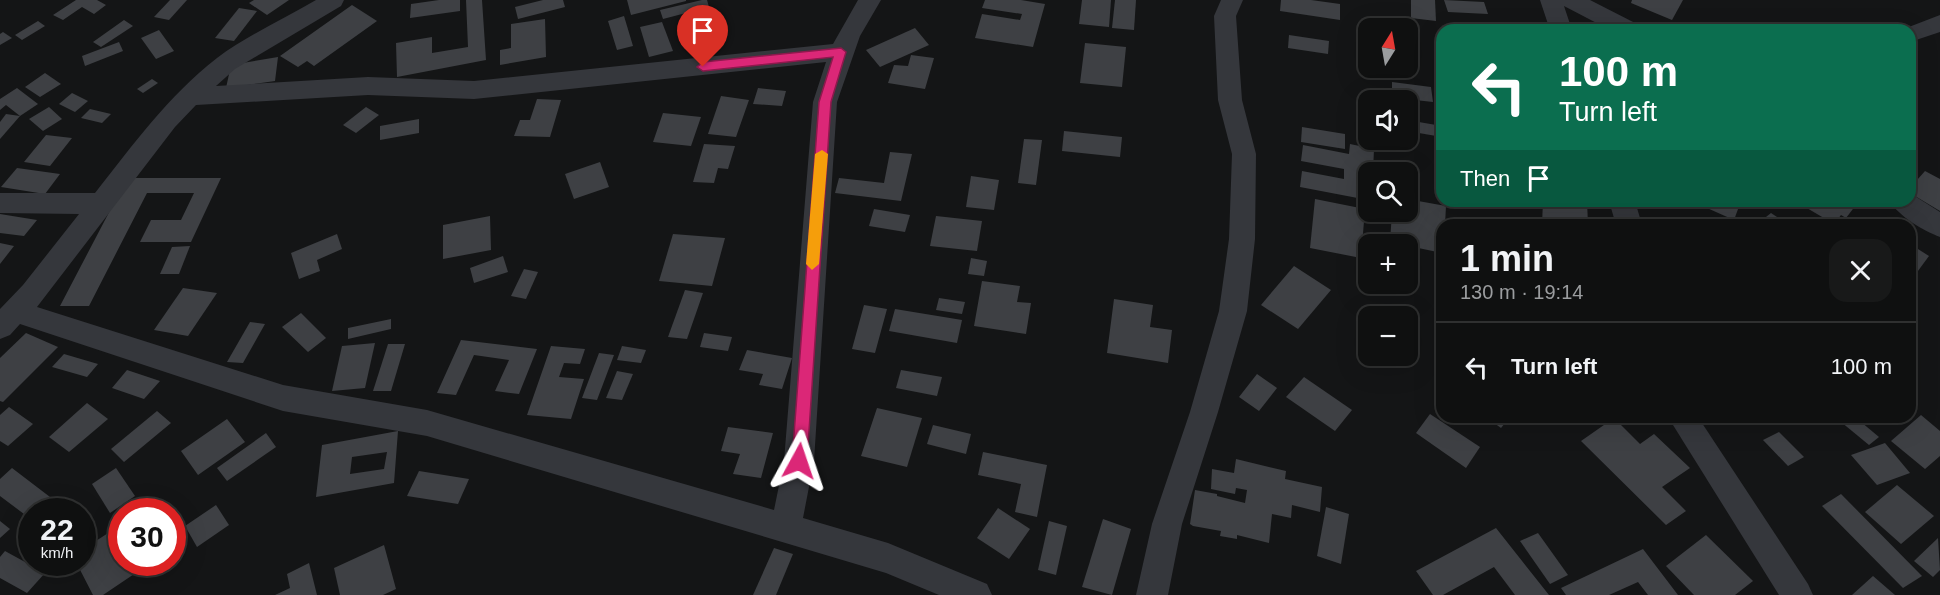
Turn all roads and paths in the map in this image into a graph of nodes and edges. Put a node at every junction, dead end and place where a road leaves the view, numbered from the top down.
1 (333, 0) edge
2 (870, 0) edge
3 (1232, 0) edge
4 (1551, 0) edge
5 (1571, 0) edge
6 (1940, 23) edge
7 (1559, 24) edge
8 (1617, 24) edge
9 (1916, 32) edge
10 (841, 52) junction
11 (189, 96) junction
12 (0, 202) edge
13 (103, 203) junction
14 (1912, 207) edge
15 (1940, 226) edge
16 (8, 319) edge
17 (1686, 423) edge
18 (786, 528) junction
19 (976, 595) edge
20 (1152, 595) edge
21 (1797, 595) edge

1 - 11 street
2 - 10 street
3 - 20 street
4 - 7 street
5 - 8 street
6 - 9 street
10 - 11 street
10 - 18 street
11 - 13 street
12 - 13 street
13 - 16 street
14 - 15 street
16 - 18 street
17 - 21 street
18 - 19 street

